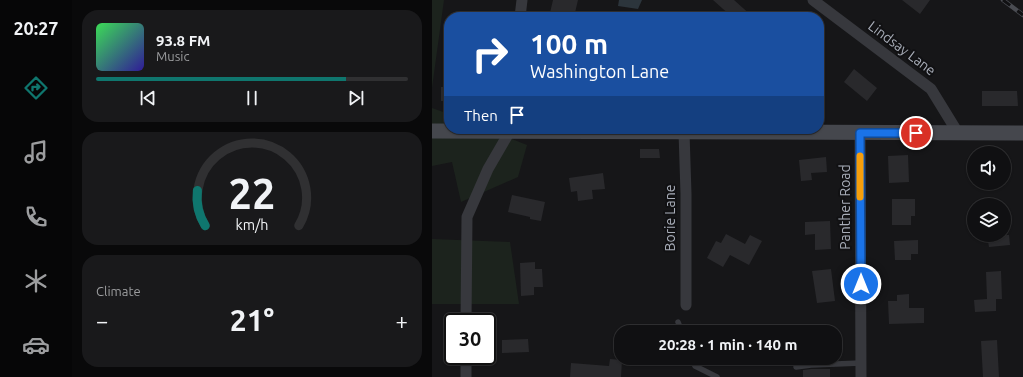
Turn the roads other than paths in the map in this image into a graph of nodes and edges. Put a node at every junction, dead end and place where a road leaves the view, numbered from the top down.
1 (522, 0) edge
2 (813, 0) edge
3 (521, 12) edge
4 (432, 131) edge
5 (444, 131) edge
6 (824, 133) edge
7 (860, 133) junction
8 (958, 133) junction
9 (1023, 133) edge
10 (508, 134) edge
11 (684, 134) edge
12 (686, 304) dead end
13 (466, 313) edge
14 (678, 322) dead end
15 (679, 325) edge
16 (861, 363) junction
17 (466, 365) edge
18 (694, 365) edge
19 (796, 367) dead end
20 (466, 377) edge
21 (717, 377) edge
22 (861, 377) edge

1 - 3 street
2 - 8 street, Lindsay Lane
4 - 5 main road
6 - 7 main road
7 - 8 main road
7 - 16 street, Panther Road
8 - 9 main road
10 - 13 street
11 - 12 street, Borie Lane
14 - 15 lane
16 - 19 lane
16 - 22 street, Panther Road
17 - 20 street
18 - 21 lane

